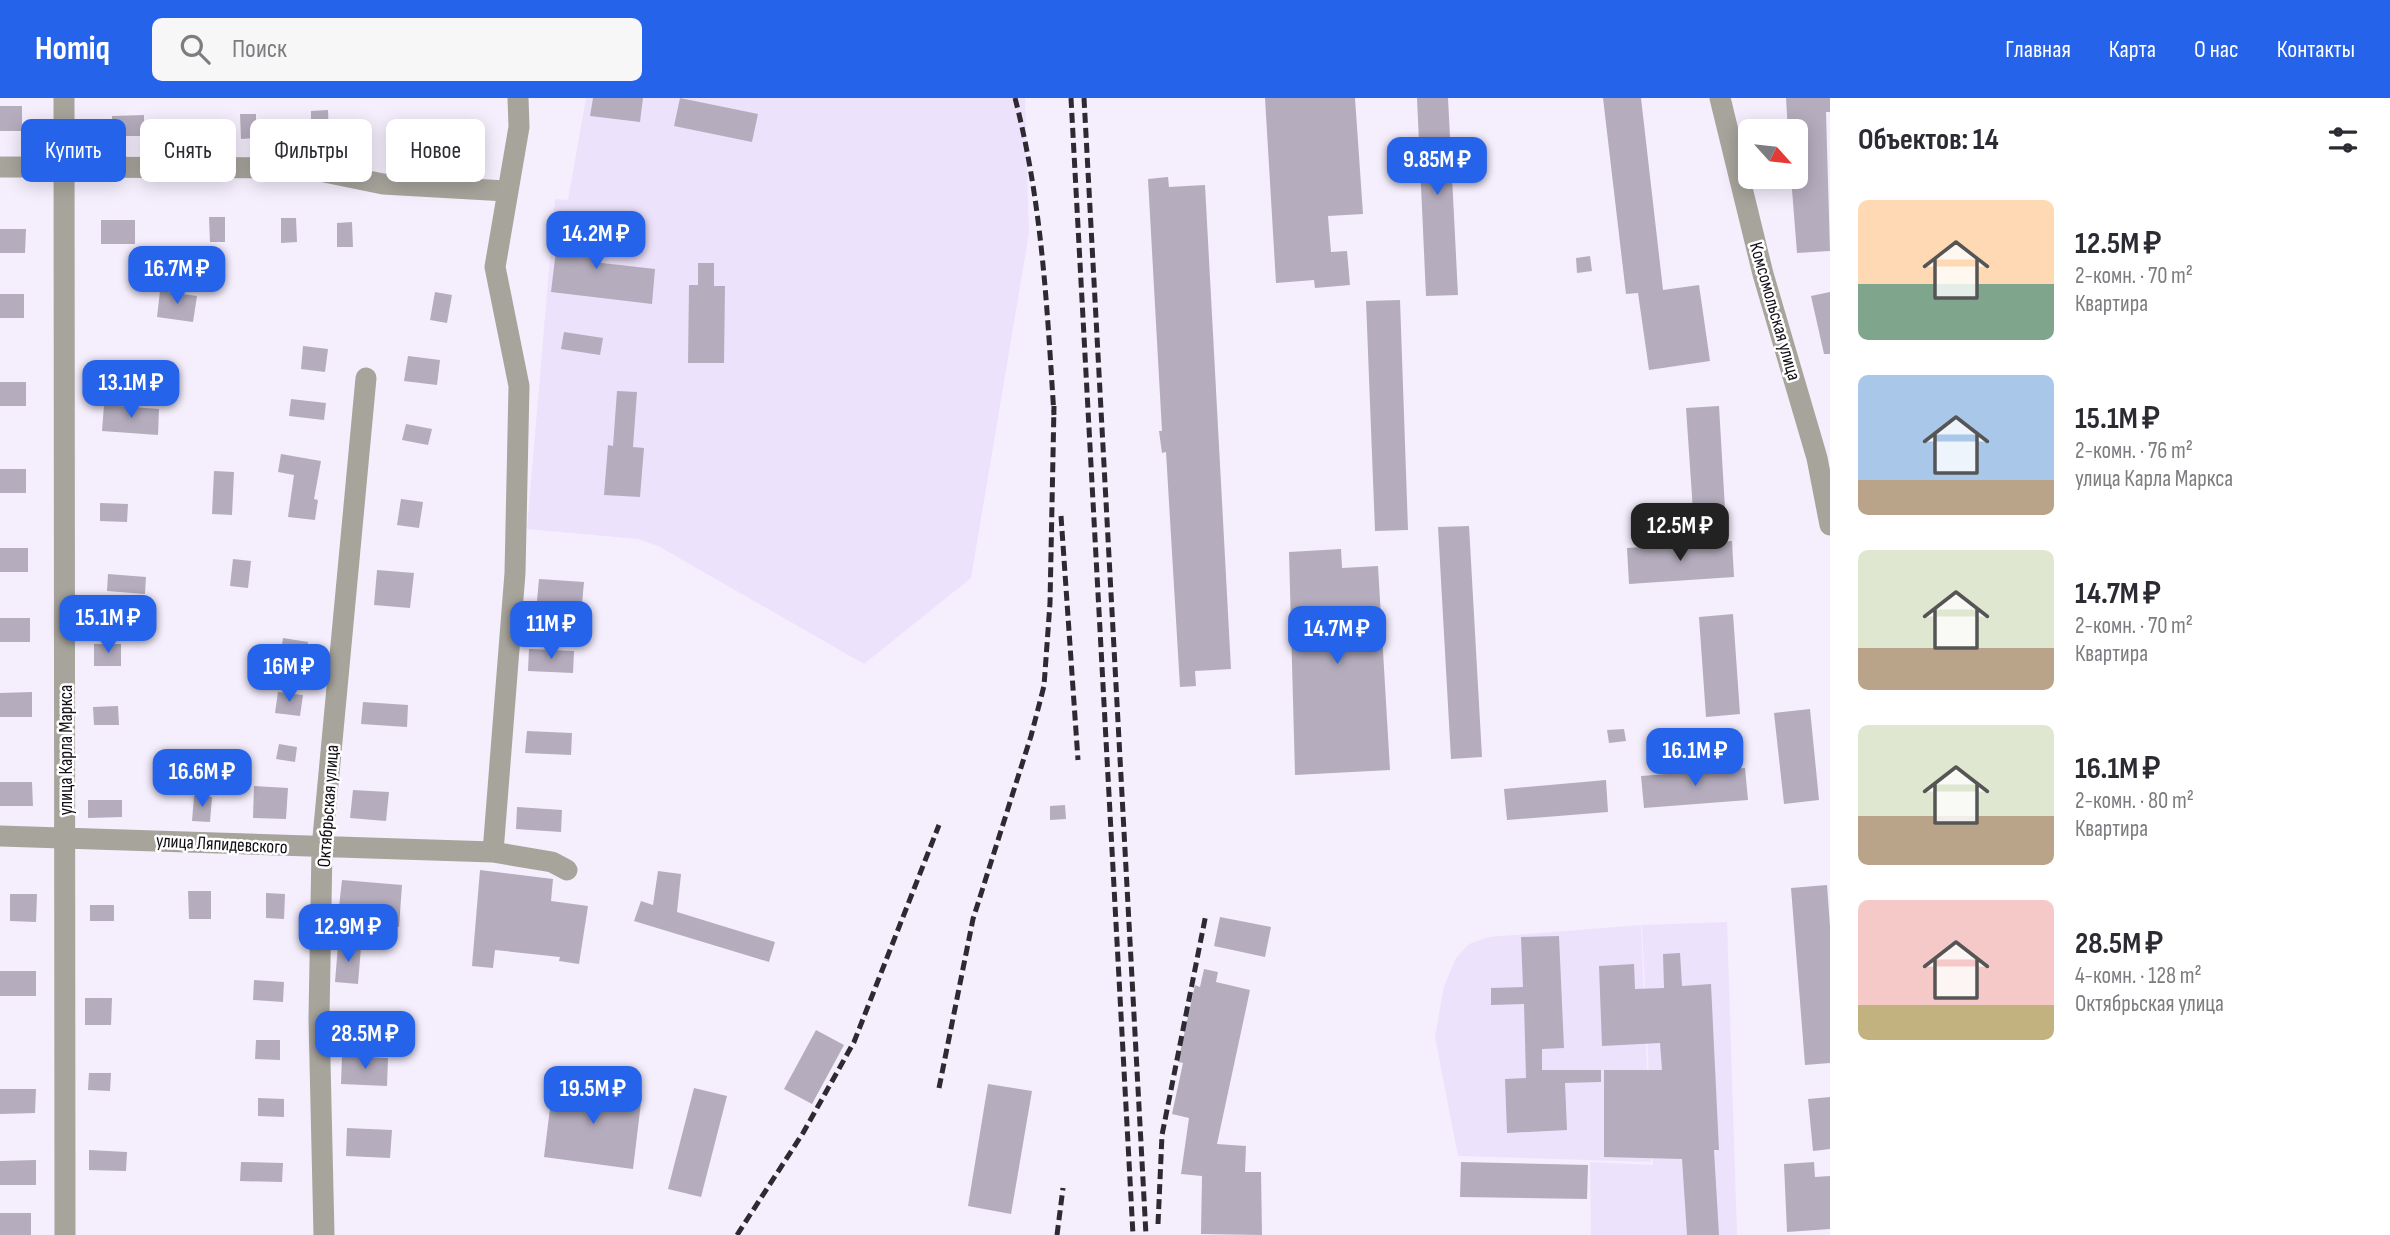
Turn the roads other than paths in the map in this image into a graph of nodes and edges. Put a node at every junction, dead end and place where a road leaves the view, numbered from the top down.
1 (64, 98) edge
2 (518, 98) edge
3 (1720, 98) edge
4 (64, 119) edge
5 (0, 167) edge
6 (21, 167) edge
7 (126, 168) edge
8 (63, 182) edge
9 (506, 191) junction
10 (366, 378) dead end
11 (1830, 525) edge
12 (0, 836) edge
13 (66, 836) junction
14 (322, 848) junction
15 (493, 852) junction
16 (567, 870) dead end
17 (65, 1235) edge
18 (324, 1235) edge

1 - 4 street, улица Карла Маркса
2 - 9 street
3 - 11 street, Комсомольская улица
5 - 6 street
7 - 9 street
8 - 13 street, улица Карла Маркса
9 - 15 street
10 - 14 street, Октябрьская улица
12 - 13 street, улица Ляпидевского
13 - 14 street, улица Ляпидевского
13 - 17 street, улица Карла Маркса
14 - 15 street, улица Ляпидевского
14 - 18 street, Октябрьская улица
15 - 16 street, улица Ляпидевского

